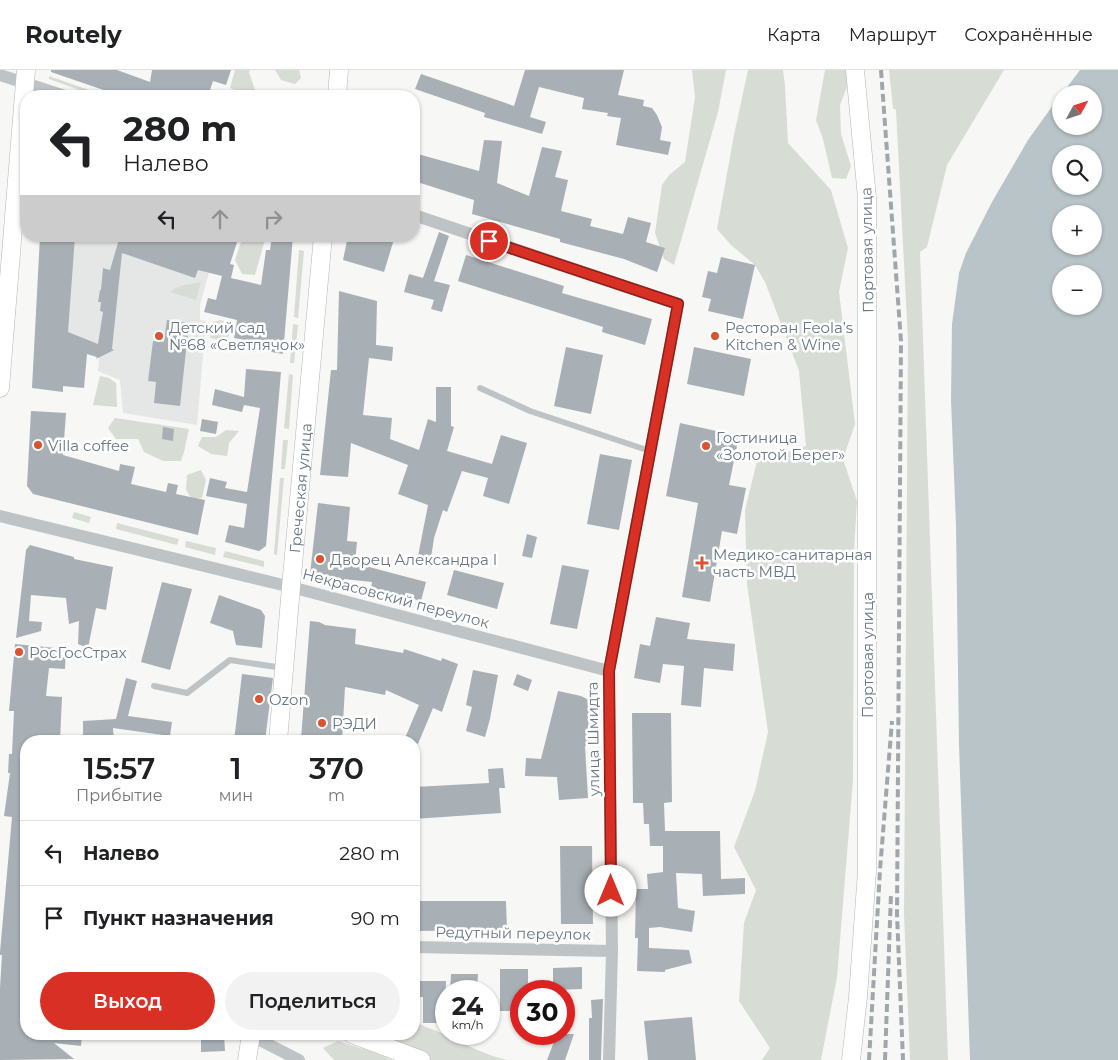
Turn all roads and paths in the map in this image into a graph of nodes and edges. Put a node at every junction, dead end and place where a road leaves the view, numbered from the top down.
1 (339, 70) edge
2 (855, 70) edge
3 (0, 75) edge
4 (25, 76) edge
5 (24, 90) edge
6 (53, 90) edge
7 (337, 90) edge
8 (20, 138) edge
9 (420, 218) edge
10 (322, 242) edge
11 (0, 388) edge
12 (480, 388) dead end
13 (650, 451) junction
14 (0, 516) edge
15 (291, 587) junction
16 (285, 668) junction
17 (609, 671) junction
18 (154, 686) dead end
19 (279, 735) edge
20 (420, 947) edge
21 (612, 951) junction
22 (250, 1040) edge
23 (261, 1040) edge
24 (368, 1040) edge
25 (246, 1060) edge
26 (299, 1060) edge
27 (421, 1060) edge
28 (609, 1060) edge
29 (851, 1060) edge

1 - 7 street
2 - 29 street, Портовая улица
3 - 4 street
4 - 5 street
4 - 6 street
8 - 11 street
9 - 13 street, улица Шмидта
10 - 15 street, Греческая улица
12 - 13 lane
13 - 17 street, улица Шмидта
14 - 15 street, Некрасовский переулок
15 - 16 street, Греческая улица
15 - 17 street, Некрасовский переулок
16 - 18 lane
16 - 19 street, Греческая улица
17 - 21 street, улица Шмидта
20 - 21 street, Редутный переулок
21 - 28 street, улица Шмидта
22 - 25 street
23 - 26 street
24 - 27 street

